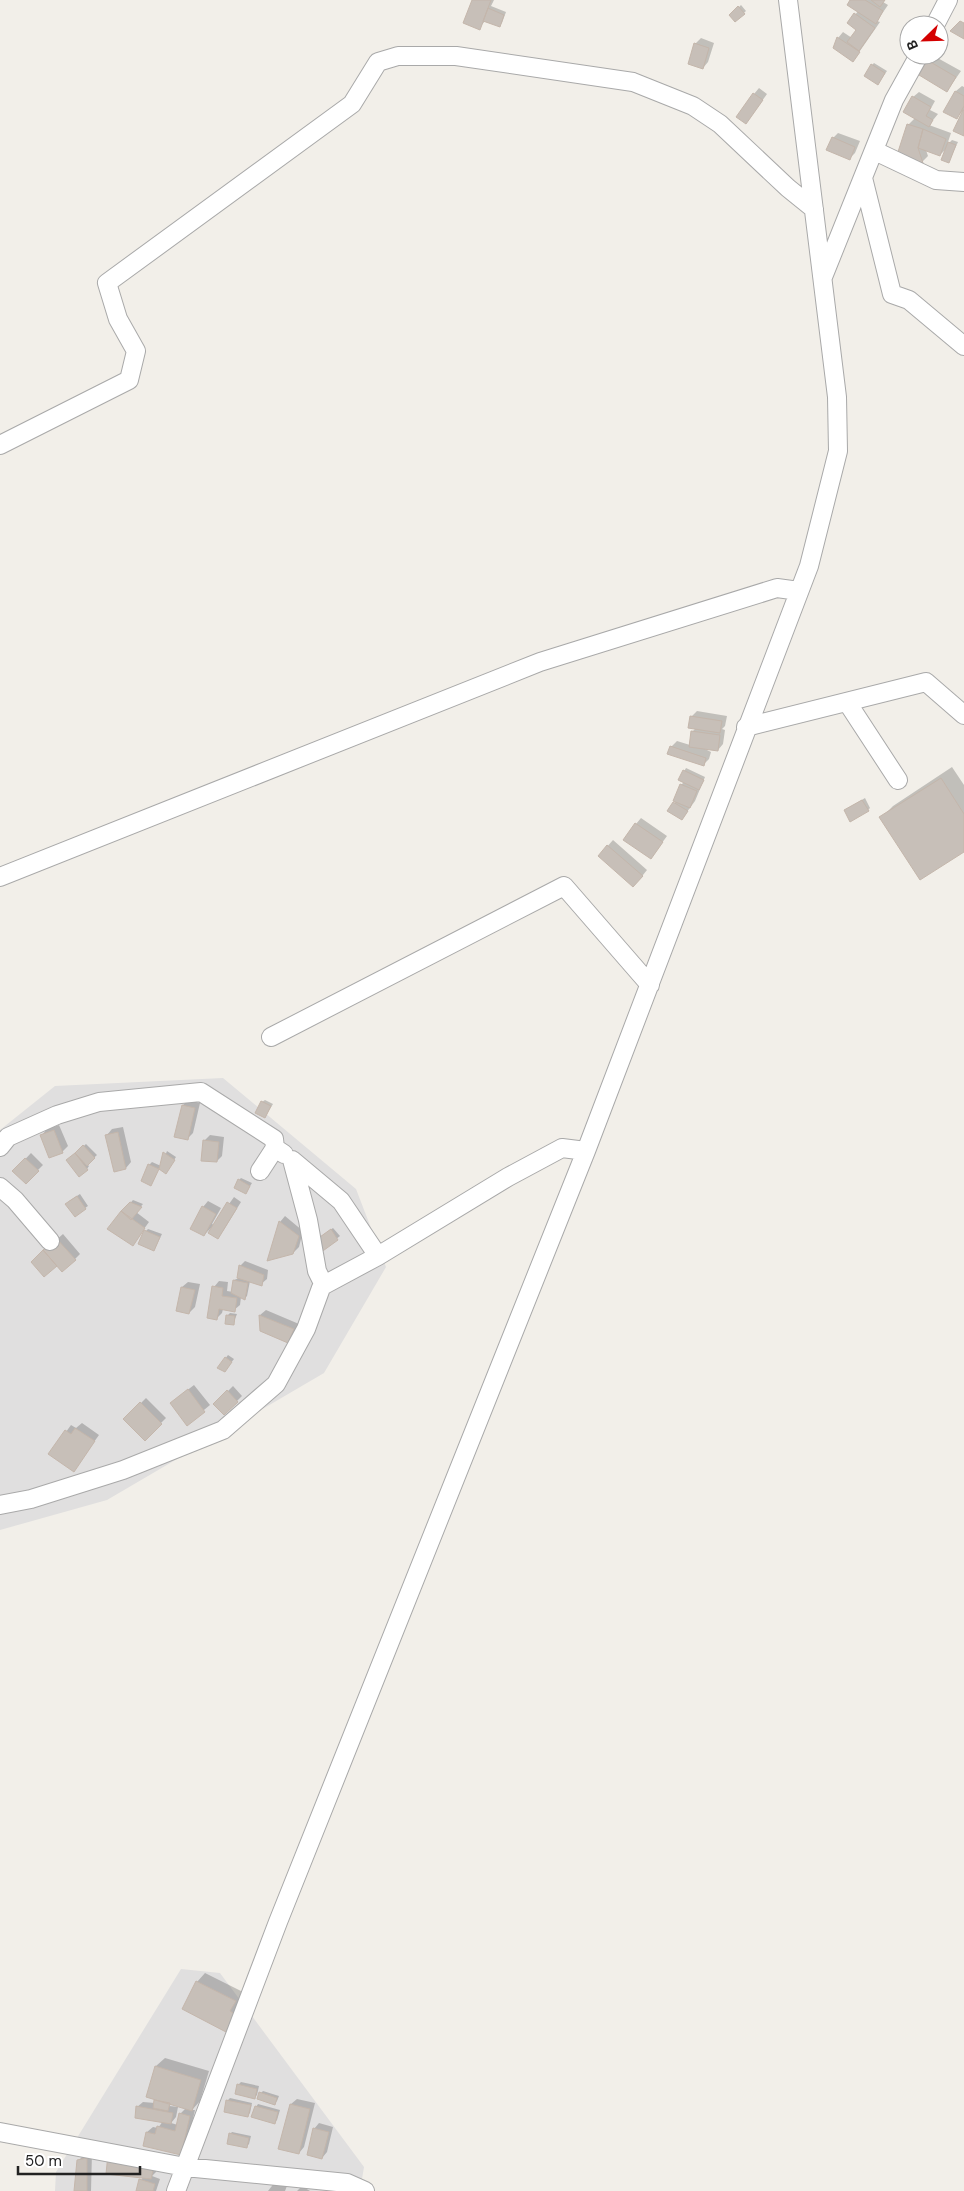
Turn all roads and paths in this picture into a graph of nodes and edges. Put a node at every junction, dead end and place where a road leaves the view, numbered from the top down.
1 (788, 0) edge
2 (948, 0) edge
3 (940, 15) edge
4 (913, 65) edge
5 (875, 151) junction
6 (863, 178) junction
7 (964, 182) edge
8 (814, 209) junction
9 (822, 280) junction
10 (964, 346) edge
11 (0, 445) edge
12 (800, 591) junction
13 (847, 702) junction
14 (964, 715) edge
15 (746, 727) junction
16 (898, 780) dead end
17 (0, 877) edge
18 (650, 984) junction
19 (271, 1037) dead end
20 (0, 1147) edge
21 (275, 1148) junction
22 (586, 1150) junction
23 (292, 1160) junction
24 (260, 1171) dead end
25 (0, 1187) edge
26 (50, 1241) dead end
27 (378, 1256) junction
28 (324, 1285) junction
29 (0, 1505) edge
30 (0, 2132) edge
31 (185, 2167) junction
32 (176, 2191) edge
33 (365, 2191) edge

1 - 8 street
2 - 3 street
4 - 5 street
5 - 6 street
5 - 7 street
6 - 9 street
6 - 10 street
8 - 9 street
8 - 11 street
9 - 12 street
12 - 15 street
12 - 17 street
13 - 14 street
13 - 15 street
13 - 16 street
15 - 18 street
18 - 19 street
18 - 22 street
20 - 21 street
21 - 23 street
21 - 24 street
22 - 27 street
22 - 31 street
23 - 27 street
23 - 28 street
25 - 26 street
27 - 28 street
28 - 29 street
30 - 31 street
31 - 32 street
31 - 33 street

